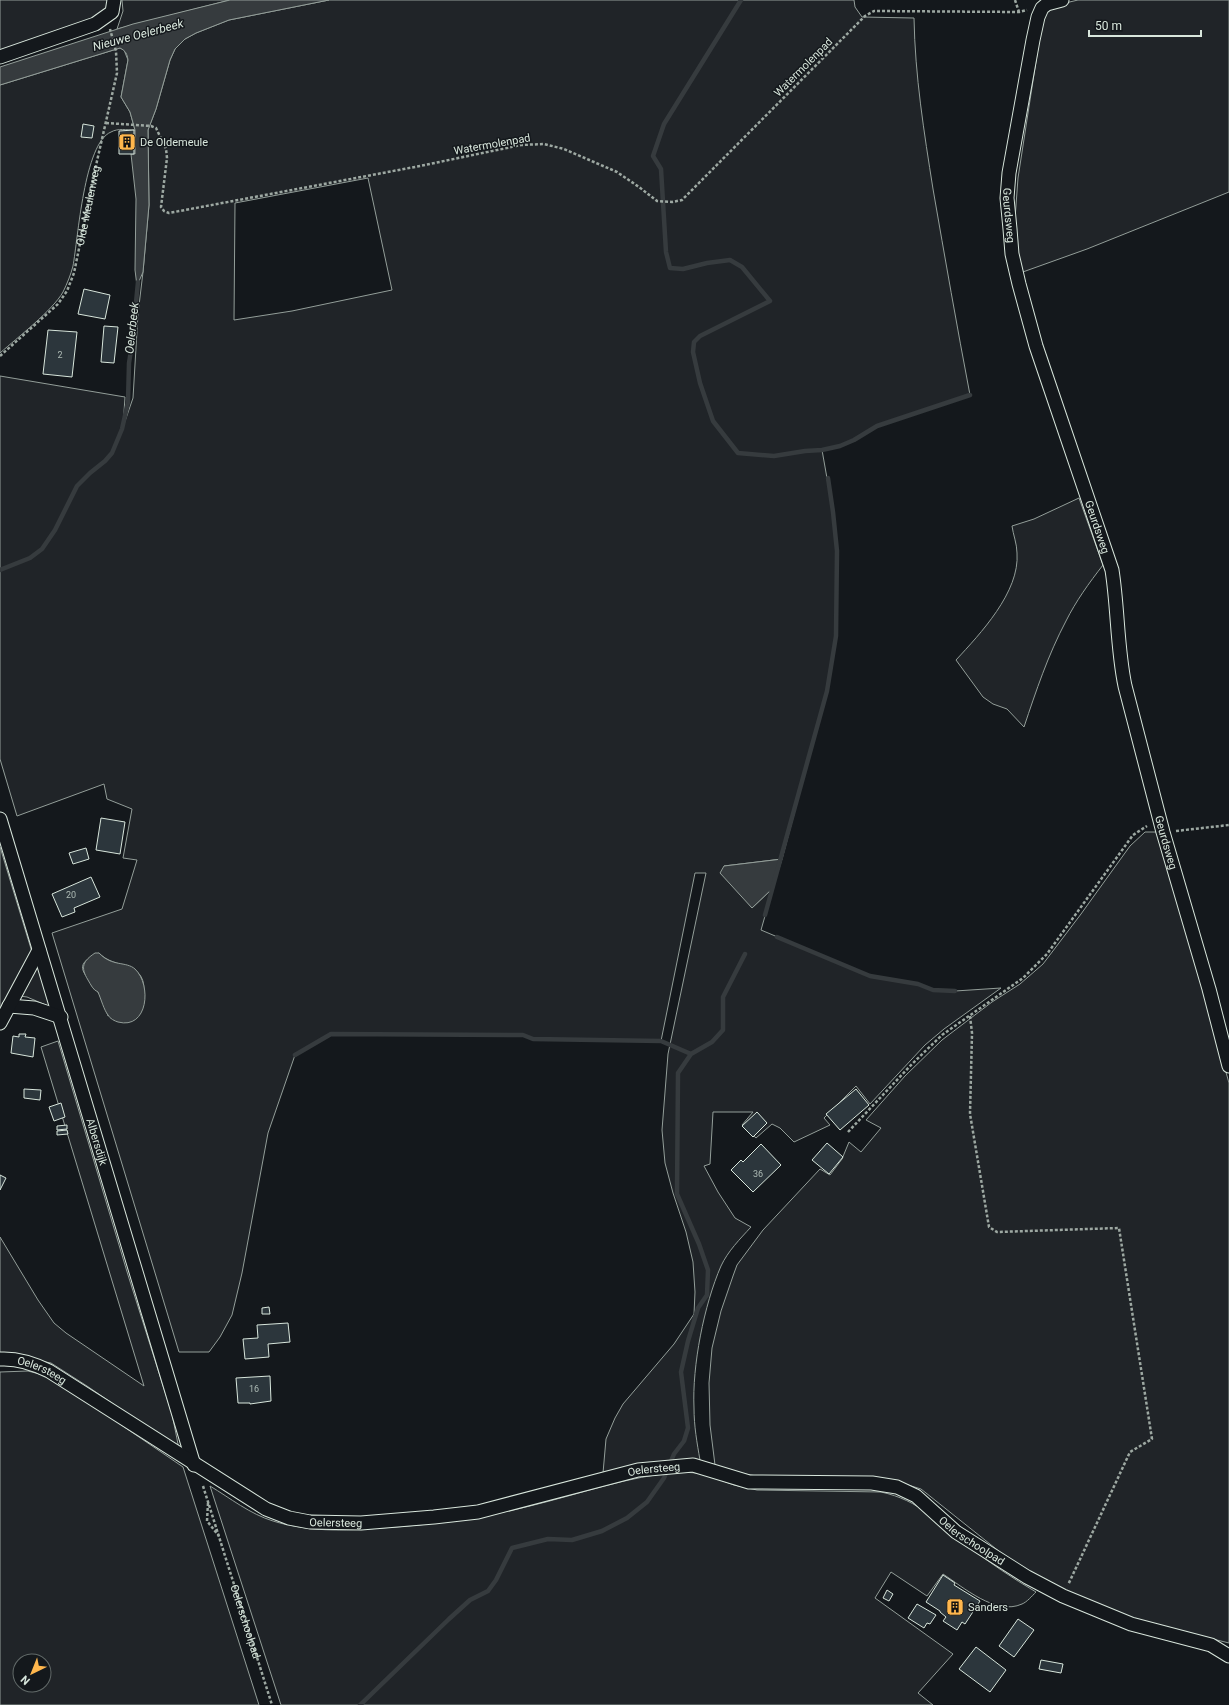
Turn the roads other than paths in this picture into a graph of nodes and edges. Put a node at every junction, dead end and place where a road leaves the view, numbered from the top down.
1 (114, 0) edge
2 (1062, 0) edge
3 (0, 57) edge
4 (0, 819) edge
5 (39, 950) junction
6 (9, 1006) junction
7 (61, 1018) junction
8 (0, 1023) edge
9 (1229, 1066) edge
10 (0, 1360) edge
11 (194, 1465) junction
12 (709, 1469) joint
13 (1229, 1654) edge

1 - 3 street
2 - 9 street, Geurdsweg
4 - 5 street, Albersdijk
5 - 6 street
5 - 7 street, Albersdijk
6 - 7 street
6 - 8 street
7 - 11 street, Albersdijk
10 - 11 street, Oelersteeg
11 - 12 street, Oelersteeg
12 - 13 street, Oelerschoolpad

